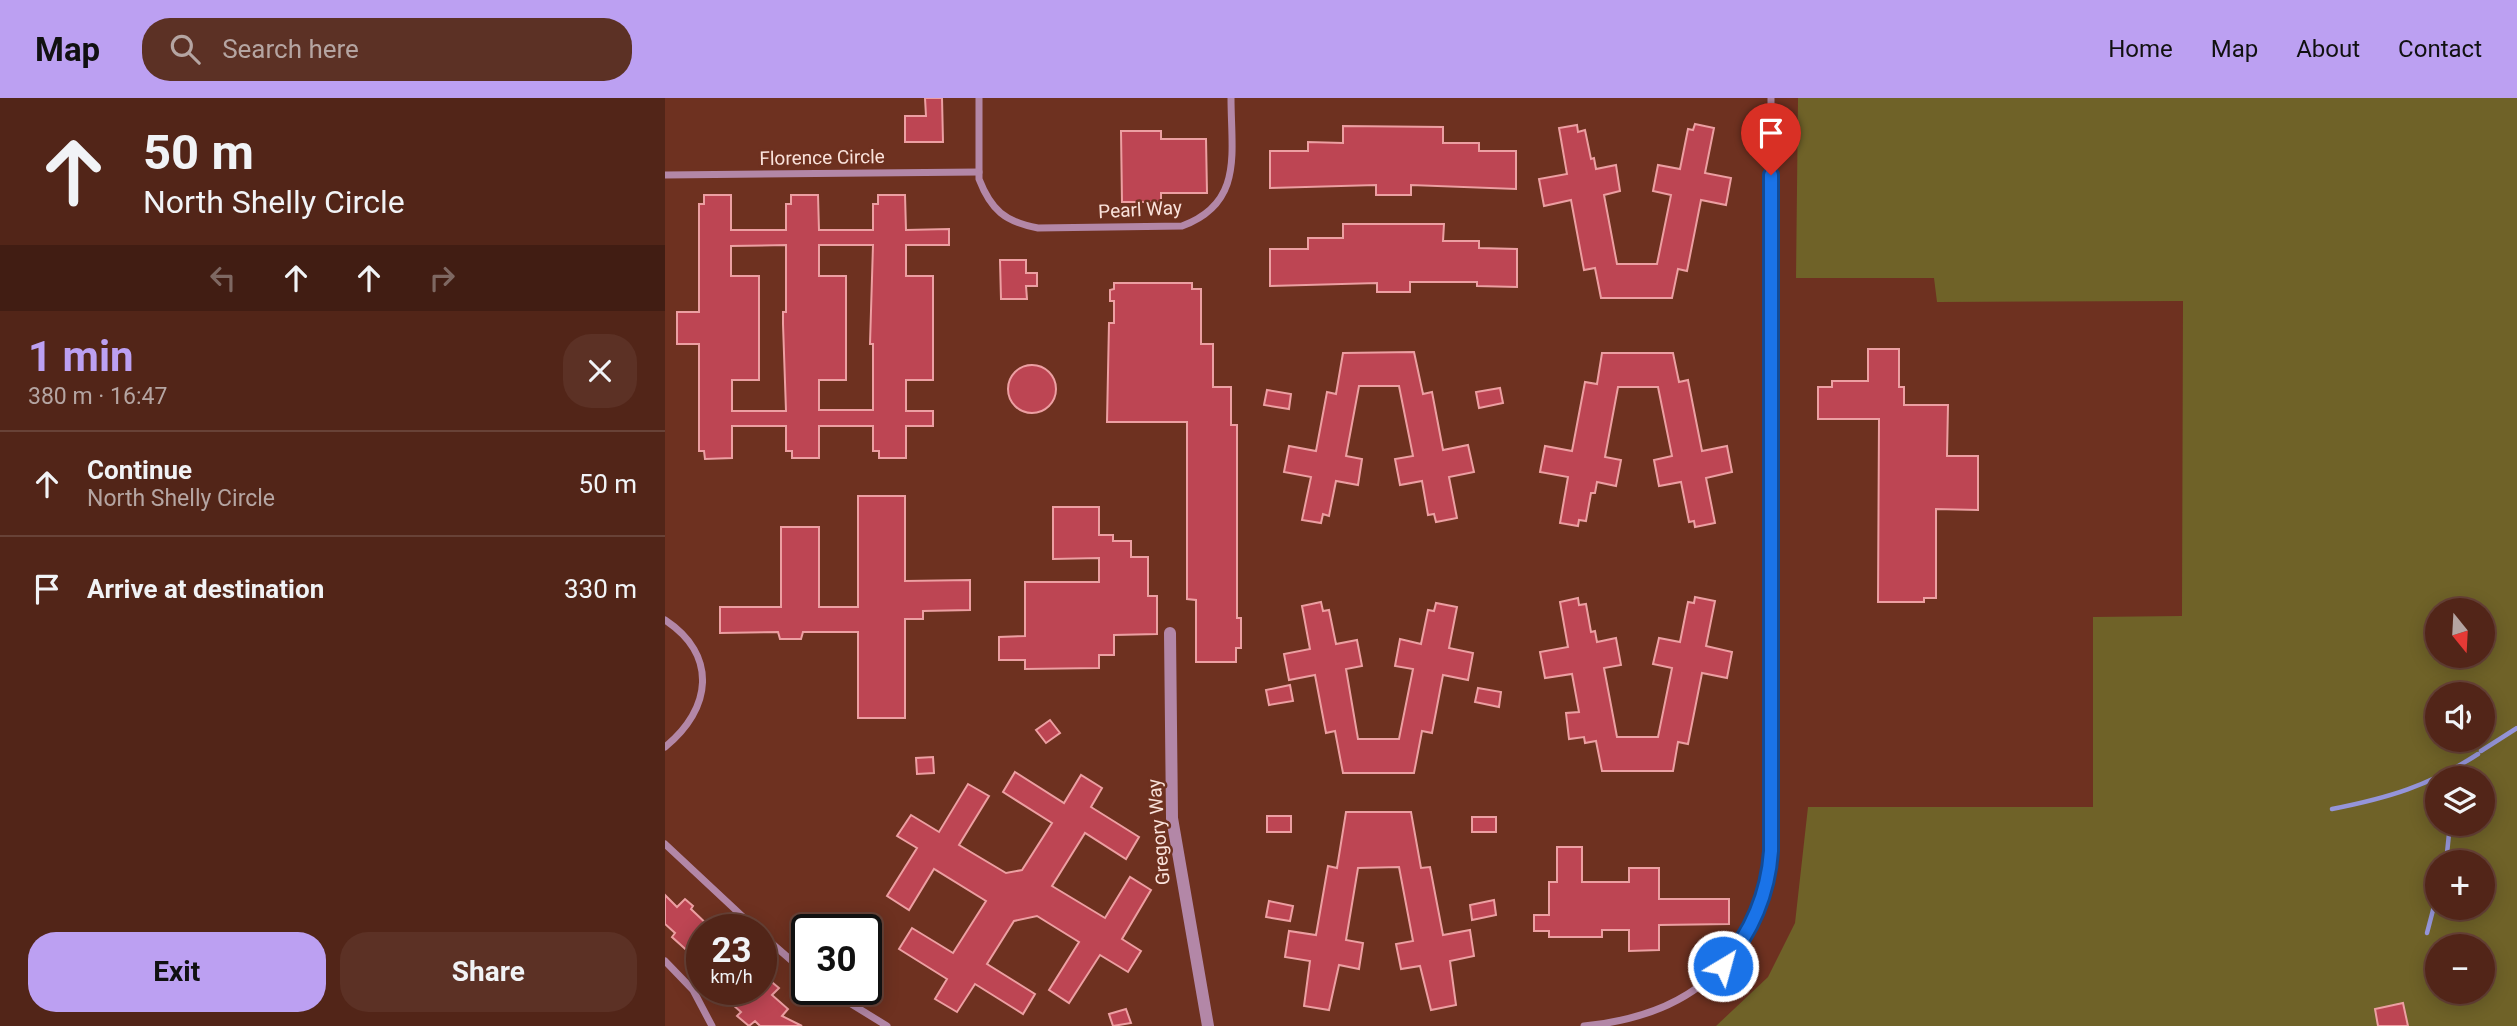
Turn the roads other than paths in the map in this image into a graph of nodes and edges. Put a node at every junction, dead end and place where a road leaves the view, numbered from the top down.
1 (979, 98) edge
2 (1231, 98) edge
3 (1771, 98) edge
4 (979, 172) junction
5 (665, 174) edge
6 (665, 620) edge
7 (1170, 633) dead end
8 (665, 747) edge
9 (665, 844) edge
10 (740, 914) edge
11 (777, 948) edge
12 (791, 960) edge
13 (665, 961) edge
14 (851, 1005) edge
15 (882, 1025) edge
16 (712, 1026) edge
17 (1208, 1026) edge
18 (1584, 1026) edge

1 - 4 street, Pearl Way
2 - 4 street, Pearl Way
3 - 18 street
4 - 5 street, Florence Circle
6 - 8 street
7 - 17 street, Gregory Way
9 - 10 street
11 - 12 street
13 - 16 street
14 - 15 street

